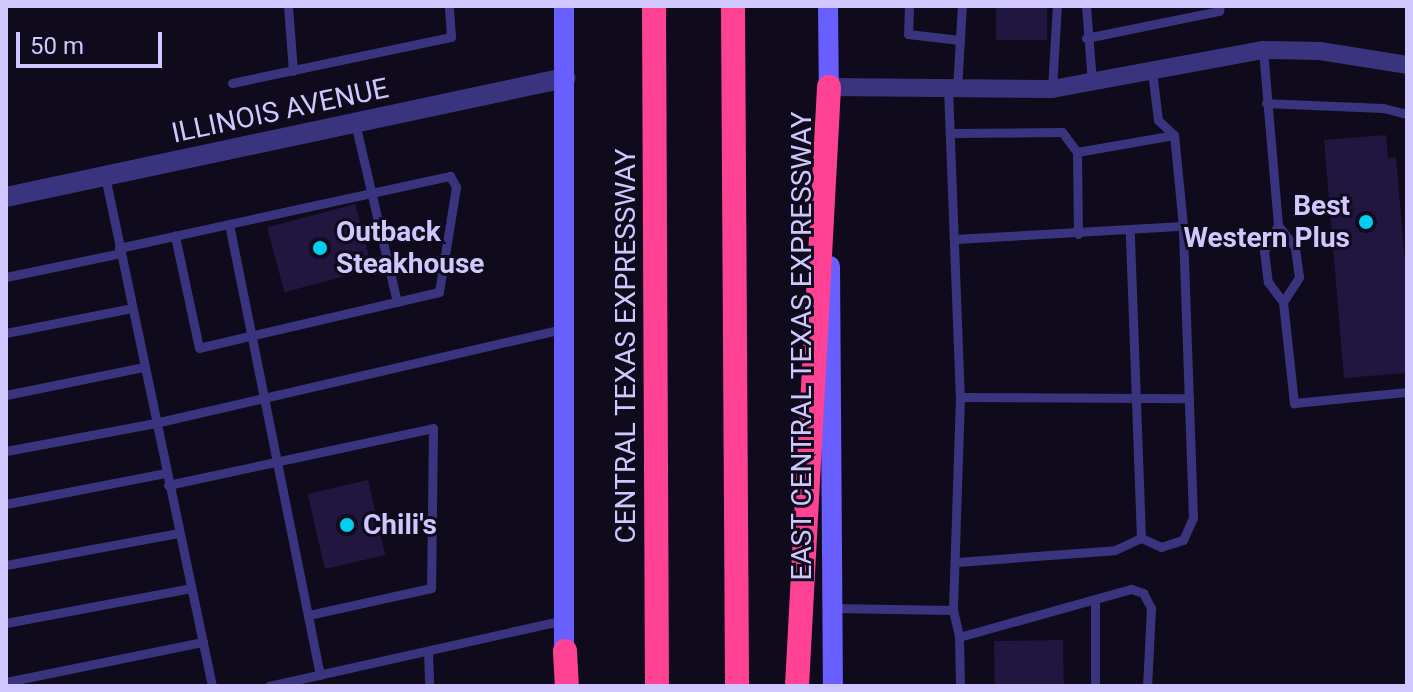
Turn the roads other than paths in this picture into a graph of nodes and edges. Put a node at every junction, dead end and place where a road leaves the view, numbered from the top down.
1 (288, 6) edge
2 (449, 6) edge
3 (564, 6) edge
4 (654, 6) edge
5 (733, 6) edge
6 (828, 6) edge
7 (909, 6) edge
8 (962, 6) edge
9 (1057, 6) edge
10 (1086, 6) edge
11 (1220, 6) edge
12 (1086, 38) junction
13 (960, 40) junction
14 (1263, 50) junction
15 (1407, 65) edge
16 (293, 71) junction
17 (1152, 71) junction
18 (565, 78) junction
19 (232, 83) dead end
20 (1092, 84) junction
21 (829, 87) junction
22 (952, 88) junction
23 (1052, 89) junction
24 (1266, 103) junction
25 (1407, 114) edge
26 (355, 123) junction
27 (951, 133) junction
28 (1174, 135) junction
29 (1077, 152) junction
30 (105, 176) junction
31 (373, 193) junction
32 (6, 197) edge
33 (229, 224) junction
34 (1278, 225) junction
35 (1183, 226) junction
36 (1130, 232) junction
37 (1078, 234) junction
38 (175, 236) junction
39 (955, 239) junction
40 (120, 250) junction
41 (6, 277) edge
42 (397, 302) junction
43 (1283, 302) junction
44 (132, 308) junction
45 (565, 328) junction
46 (6, 333) edge
47 (251, 336) junction
48 (144, 367) junction
49 (1407, 392) edge
50 (6, 395) edge
51 (960, 397) junction
52 (264, 398) junction
53 (1189, 398) junction
54 (1136, 400) junction
55 (155, 423) junction
56 (6, 451) edge
57 (277, 461) junction
58 (166, 473) junction
59 (168, 485) junction
60 (6, 504) edge
61 (179, 533) junction
62 (1141, 538) junction
63 (957, 562) junction
64 (6, 565) edge
65 (191, 588) junction
66 (1095, 599) junction
67 (832, 608) junction
68 (953, 610) junction
69 (308, 615) junction
70 (564, 620) junction
71 (6, 623) edge
72 (959, 637) junction
73 (203, 642) junction
74 (428, 651) junction
75 (565, 651) joint
76 (320, 675) junction
77 (6, 682) edge
78 (212, 686) edge
79 (269, 686) edge
80 (429, 686) edge
81 (566, 686) edge
82 (657, 686) edge
83 (737, 686) edge
84 (797, 686) edge
85 (833, 686) edge
86 (960, 686) edge
87 (1095, 686) edge
88 (1147, 686) edge

1 - 16 lane
2 - 16 lane
3 - 18 main road
4 - 82 highway, CENTRAL TEXAS EXPRESSWAY
5 - 83 highway
6 - 21 main road, EAST CENTRAL TEXAS EXPRESSWAY
7 - 13 lane
8 - 13 lane
9 - 23 lane
10 - 12 lane
11 - 12 lane
12 - 20 lane
13 - 22 lane
14 - 15 street
14 - 17 street
14 - 24 lane
16 - 19 lane
17 - 20 street
17 - 28 lane
18 - 26 street, ILLINOIS AVENUE
18 - 45 main road
20 - 23 street
21 - 22 street
21 - 67 main road, EAST CENTRAL TEXAS EXPRESSWAY
21 - 84 highway
22 - 23 street
22 - 27 lane
24 - 25 lane
24 - 34 lane
26 - 30 street, ILLINOIS AVENUE
26 - 31 lane
27 - 29 lane
27 - 39 lane
28 - 29 lane
28 - 35 lane
29 - 37 lane
30 - 32 street, ILLINOIS AVENUE
30 - 40 lane
31 - 33 lane
31 - 42 lane
31 - 42 lane
33 - 38 lane
33 - 47 lane
34 - 43 lane
34 - 43 lane
35 - 36 lane
35 - 53 lane
36 - 37 lane
36 - 54 lane
37 - 39 lane
38 - 40 lane
38 - 47 lane
39 - 51 lane
40 - 41 lane
40 - 44 lane
42 - 47 lane
43 - 49 lane
44 - 46 lane
44 - 48 lane
45 - 52 lane
45 - 70 main road
47 - 52 lane
48 - 50 lane
48 - 55 lane
51 - 54 lane
51 - 63 lane
52 - 55 lane
52 - 57 lane
53 - 54 lane
53 - 62 lane
54 - 62 lane
55 - 56 lane
55 - 58 lane
57 - 59 lane
57 - 69 lane
57 - 69 lane
58 - 59 lane
58 - 60 lane
59 - 61 lane
61 - 64 lane
61 - 65 lane
62 - 63 lane
63 - 68 lane
65 - 71 lane
65 - 73 lane
66 - 72 lane
66 - 87 lane
66 - 88 lane
67 - 68 lane
67 - 85 main road, EAST CENTRAL TEXAS EXPRESSWAY
68 - 72 lane
69 - 76 lane
70 - 74 lane
70 - 75 main road
72 - 86 lane
73 - 77 lane
73 - 78 lane
74 - 76 lane
74 - 80 lane
75 - 81 highway
76 - 79 lane

